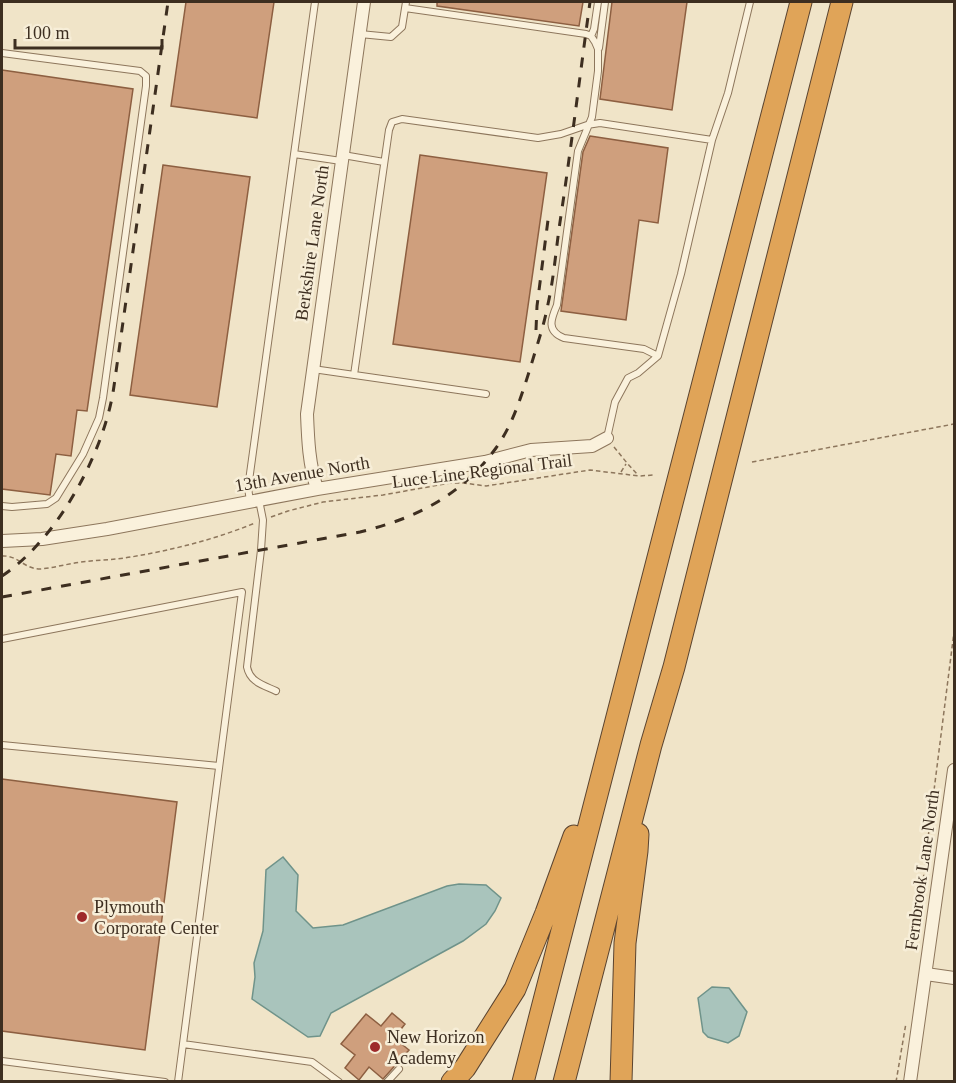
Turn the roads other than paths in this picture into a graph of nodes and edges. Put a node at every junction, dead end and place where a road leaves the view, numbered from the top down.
1 (315, 2) edge
2 (364, 2) edge
3 (598, 2) edge
4 (605, 2) edge
5 (750, 2) edge
6 (801, 2) edge
7 (842, 2) edge
8 (405, 5) edge
9 (359, 34) junction
10 (591, 36) junction
11 (598, 49) junction
12 (2, 53) edge
13 (587, 125) junction
14 (712, 140) junction
15 (294, 154) junction
16 (342, 158) junction
17 (384, 162) junction
18 (658, 356) junction
19 (312, 369) junction
20 (354, 375) junction
21 (486, 394) dead end
22 (607, 438) joint
23 (317, 489) junction
24 (254, 500) junction
25 (2, 506) edge
26 (2, 541) edge
27 (2, 639) edge
28 (276, 691) dead end
29 (615, 725) junction
30 (2, 745) edge
31 (219, 766) junction
32 (954, 770) edge
33 (640, 785) junction
34 (926, 975) junction
35 (954, 978) edge
36 (183, 1044) junction
37 (2, 1061) edge
38 (399, 1069) dead end
39 (165, 1082) edge
40 (178, 1082) edge
41 (339, 1082) edge
42 (387, 1082) edge
43 (452, 1082) edge
44 (523, 1082) edge
45 (564, 1082) edge
46 (621, 1082) edge
47 (910, 1082) edge

1 - 15 lane
2 - 9 street, Berkshire Lane North
3 - 10 lane
4 - 11 lane
5 - 14 lane
6 - 29 highway
7 - 33 highway
8 - 9 lane
8 - 10 lane
9 - 16 street, Berkshire Lane North
10 - 11 lane
11 - 13 lane
12 - 25 lane
13 - 14 lane
13 - 17 lane
13 - 18 lane
14 - 18 lane
15 - 16 lane
15 - 24 lane
16 - 17 lane
16 - 19 street, Berkshire Lane North
17 - 20 lane
18 - 22 lane
19 - 20 lane
19 - 23 street, Berkshire Lane North
20 - 21 lane
22 - 23 street, 13th Avenue North
23 - 24 street, 13th Avenue North
24 - 26 street, 13th Avenue North
24 - 28 lane
27 - 31 lane
29 - 43 highway
29 - 44 highway
30 - 31 lane
31 - 36 lane
32 - 34 street, Fernbrook Lane North
33 - 45 highway
33 - 46 highway
34 - 35 street, Fernbrook Lane North
34 - 47 street, Fernbrook Lane North
36 - 40 lane
36 - 41 lane
37 - 39 lane
38 - 42 lane

